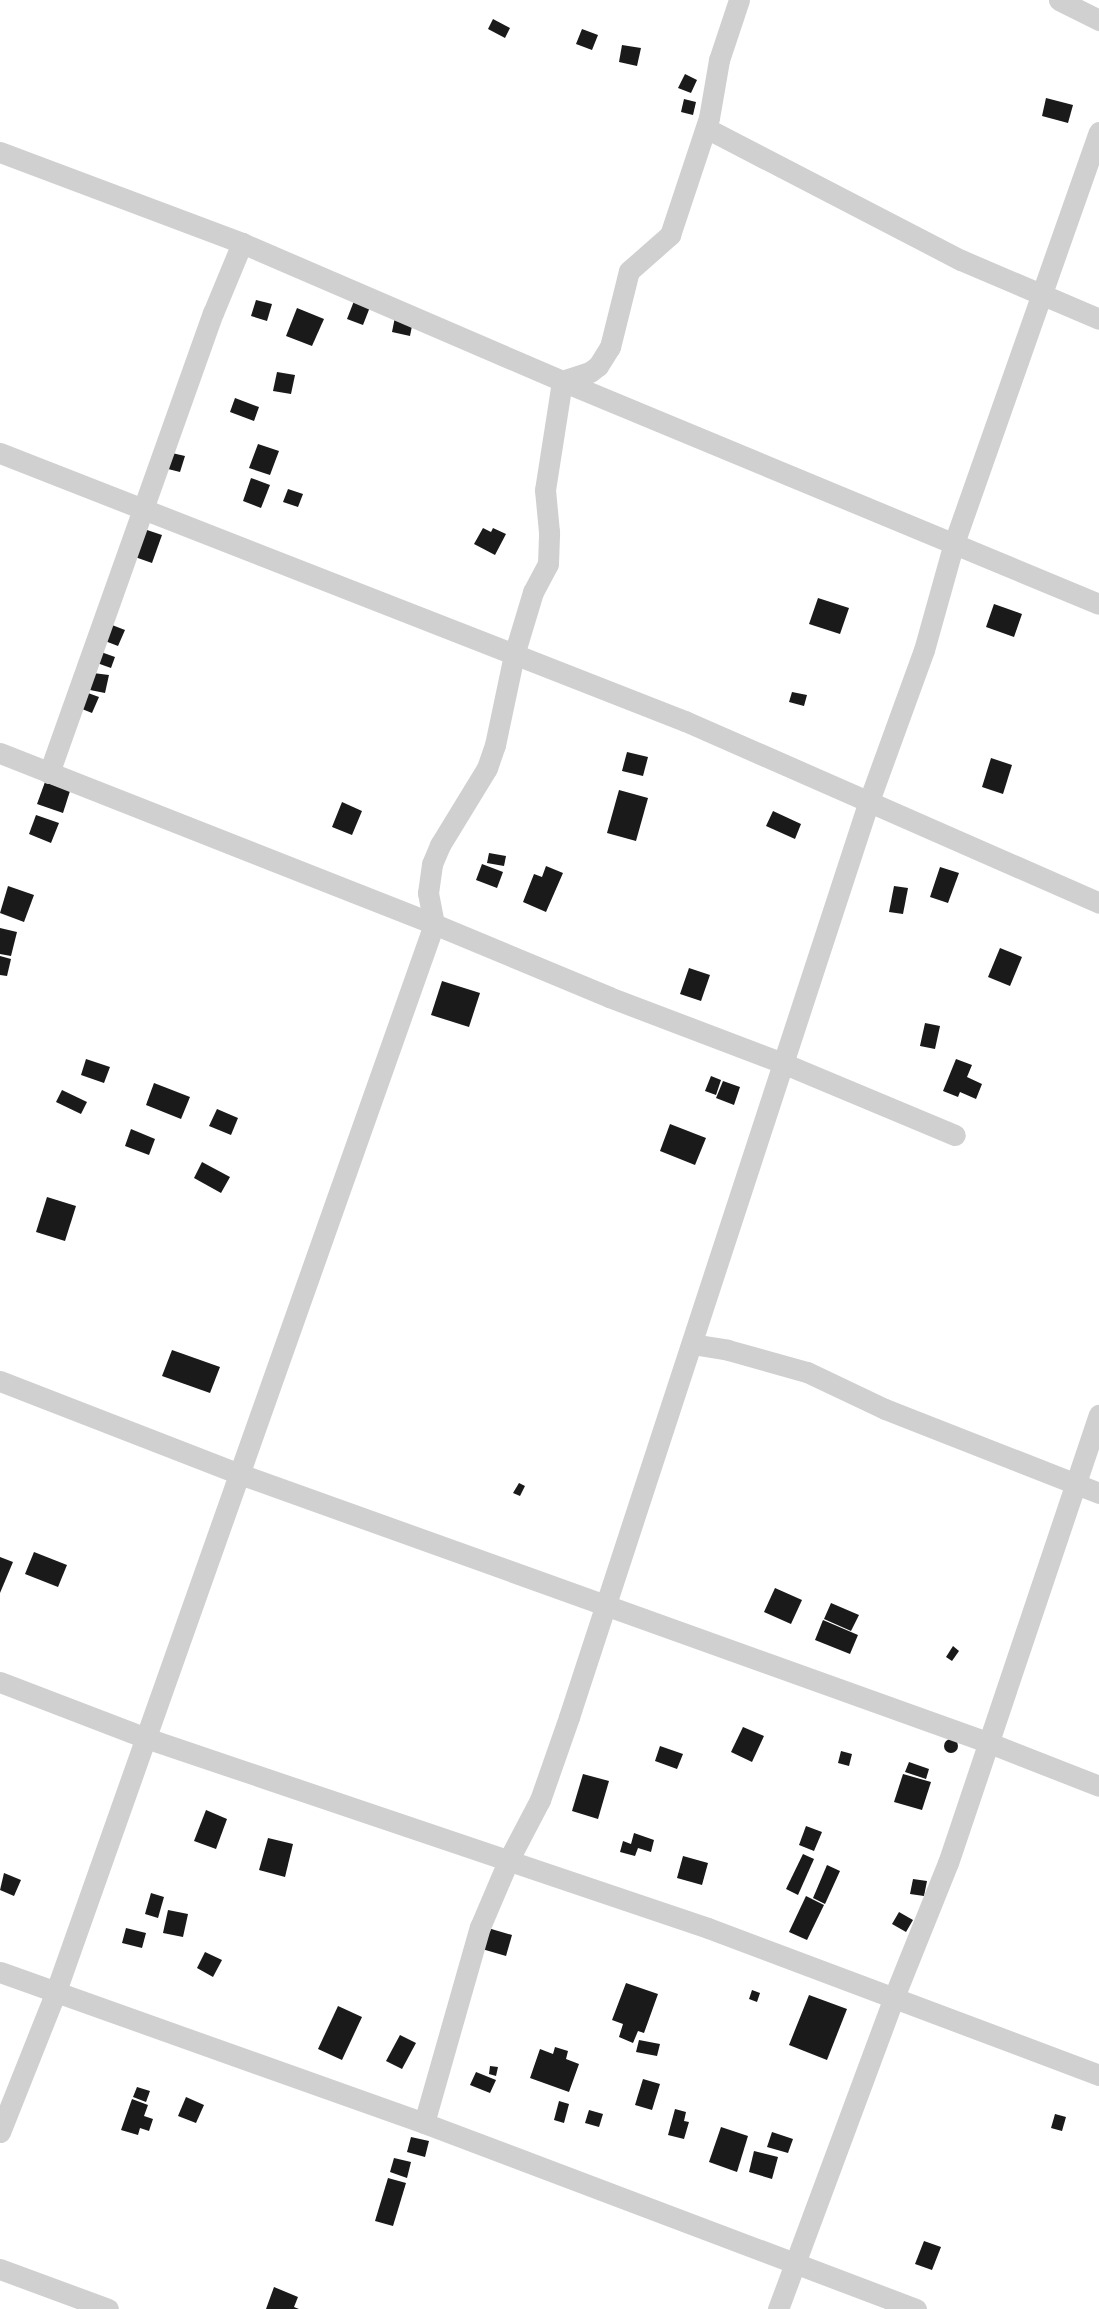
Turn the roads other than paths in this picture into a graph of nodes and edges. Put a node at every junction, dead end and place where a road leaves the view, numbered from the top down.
1 (739, 0) edge
2 (1059, 0) edge
3 (1099, 20) edge
4 (706, 128) junction
5 (1099, 132) edge
6 (0, 152) edge
7 (242, 243) junction
8 (1041, 296) junction
9 (1099, 319) edge
10 (562, 381) junction
11 (0, 453) edge
12 (145, 510) junction
13 (953, 545) junction
14 (1099, 604) edge
15 (514, 655) junction
16 (0, 753) edge
17 (49, 773) junction
18 (869, 801) junction
19 (1099, 902) edge
20 (434, 924) junction
21 (785, 1064) junction
22 (954, 1135) dead end
23 (692, 1344) junction
24 (0, 1381) edge
25 (1099, 1415) edge
26 (240, 1474) junction
27 (1074, 1484) junction
28 (1099, 1493) edge
29 (606, 1604) junction
30 (0, 1682) edge
31 (146, 1738) junction
32 (986, 1742) junction
33 (1099, 1786) edge
34 (509, 1859) junction
35 (0, 1972) edge
36 (56, 1992) junction
37 (894, 1997) junction
38 (1099, 2075) edge
39 (424, 2123) junction
40 (0, 2132) edge
41 (794, 2264) junction
42 (0, 2269) edge
43 (108, 2309) edge
44 (778, 2309) edge
45 (916, 2309) edge

1 - 4 street
2 - 3 street
4 - 8 street
4 - 10 street
5 - 8 street
6 - 7 street
7 - 10 street
7 - 12 street
8 - 9 street
8 - 13 street
10 - 13 street
10 - 15 street
11 - 12 street
12 - 15 street
12 - 17 street
13 - 14 street
13 - 18 street
15 - 18 street
15 - 20 street
16 - 17 street
17 - 20 street
18 - 19 street
18 - 21 street
20 - 21 street
20 - 26 street
21 - 22 street
21 - 23 street
23 - 27 street
23 - 29 street
24 - 26 street
25 - 27 street
26 - 29 street
26 - 31 street
27 - 28 street
27 - 32 street
29 - 32 street
29 - 34 street
30 - 31 street
31 - 34 street
31 - 36 street
32 - 33 street
32 - 37 street
34 - 37 street
34 - 39 street
35 - 36 street
36 - 39 street
36 - 40 street
37 - 38 street
37 - 41 street
39 - 41 street
41 - 44 street
41 - 45 street
42 - 43 street

